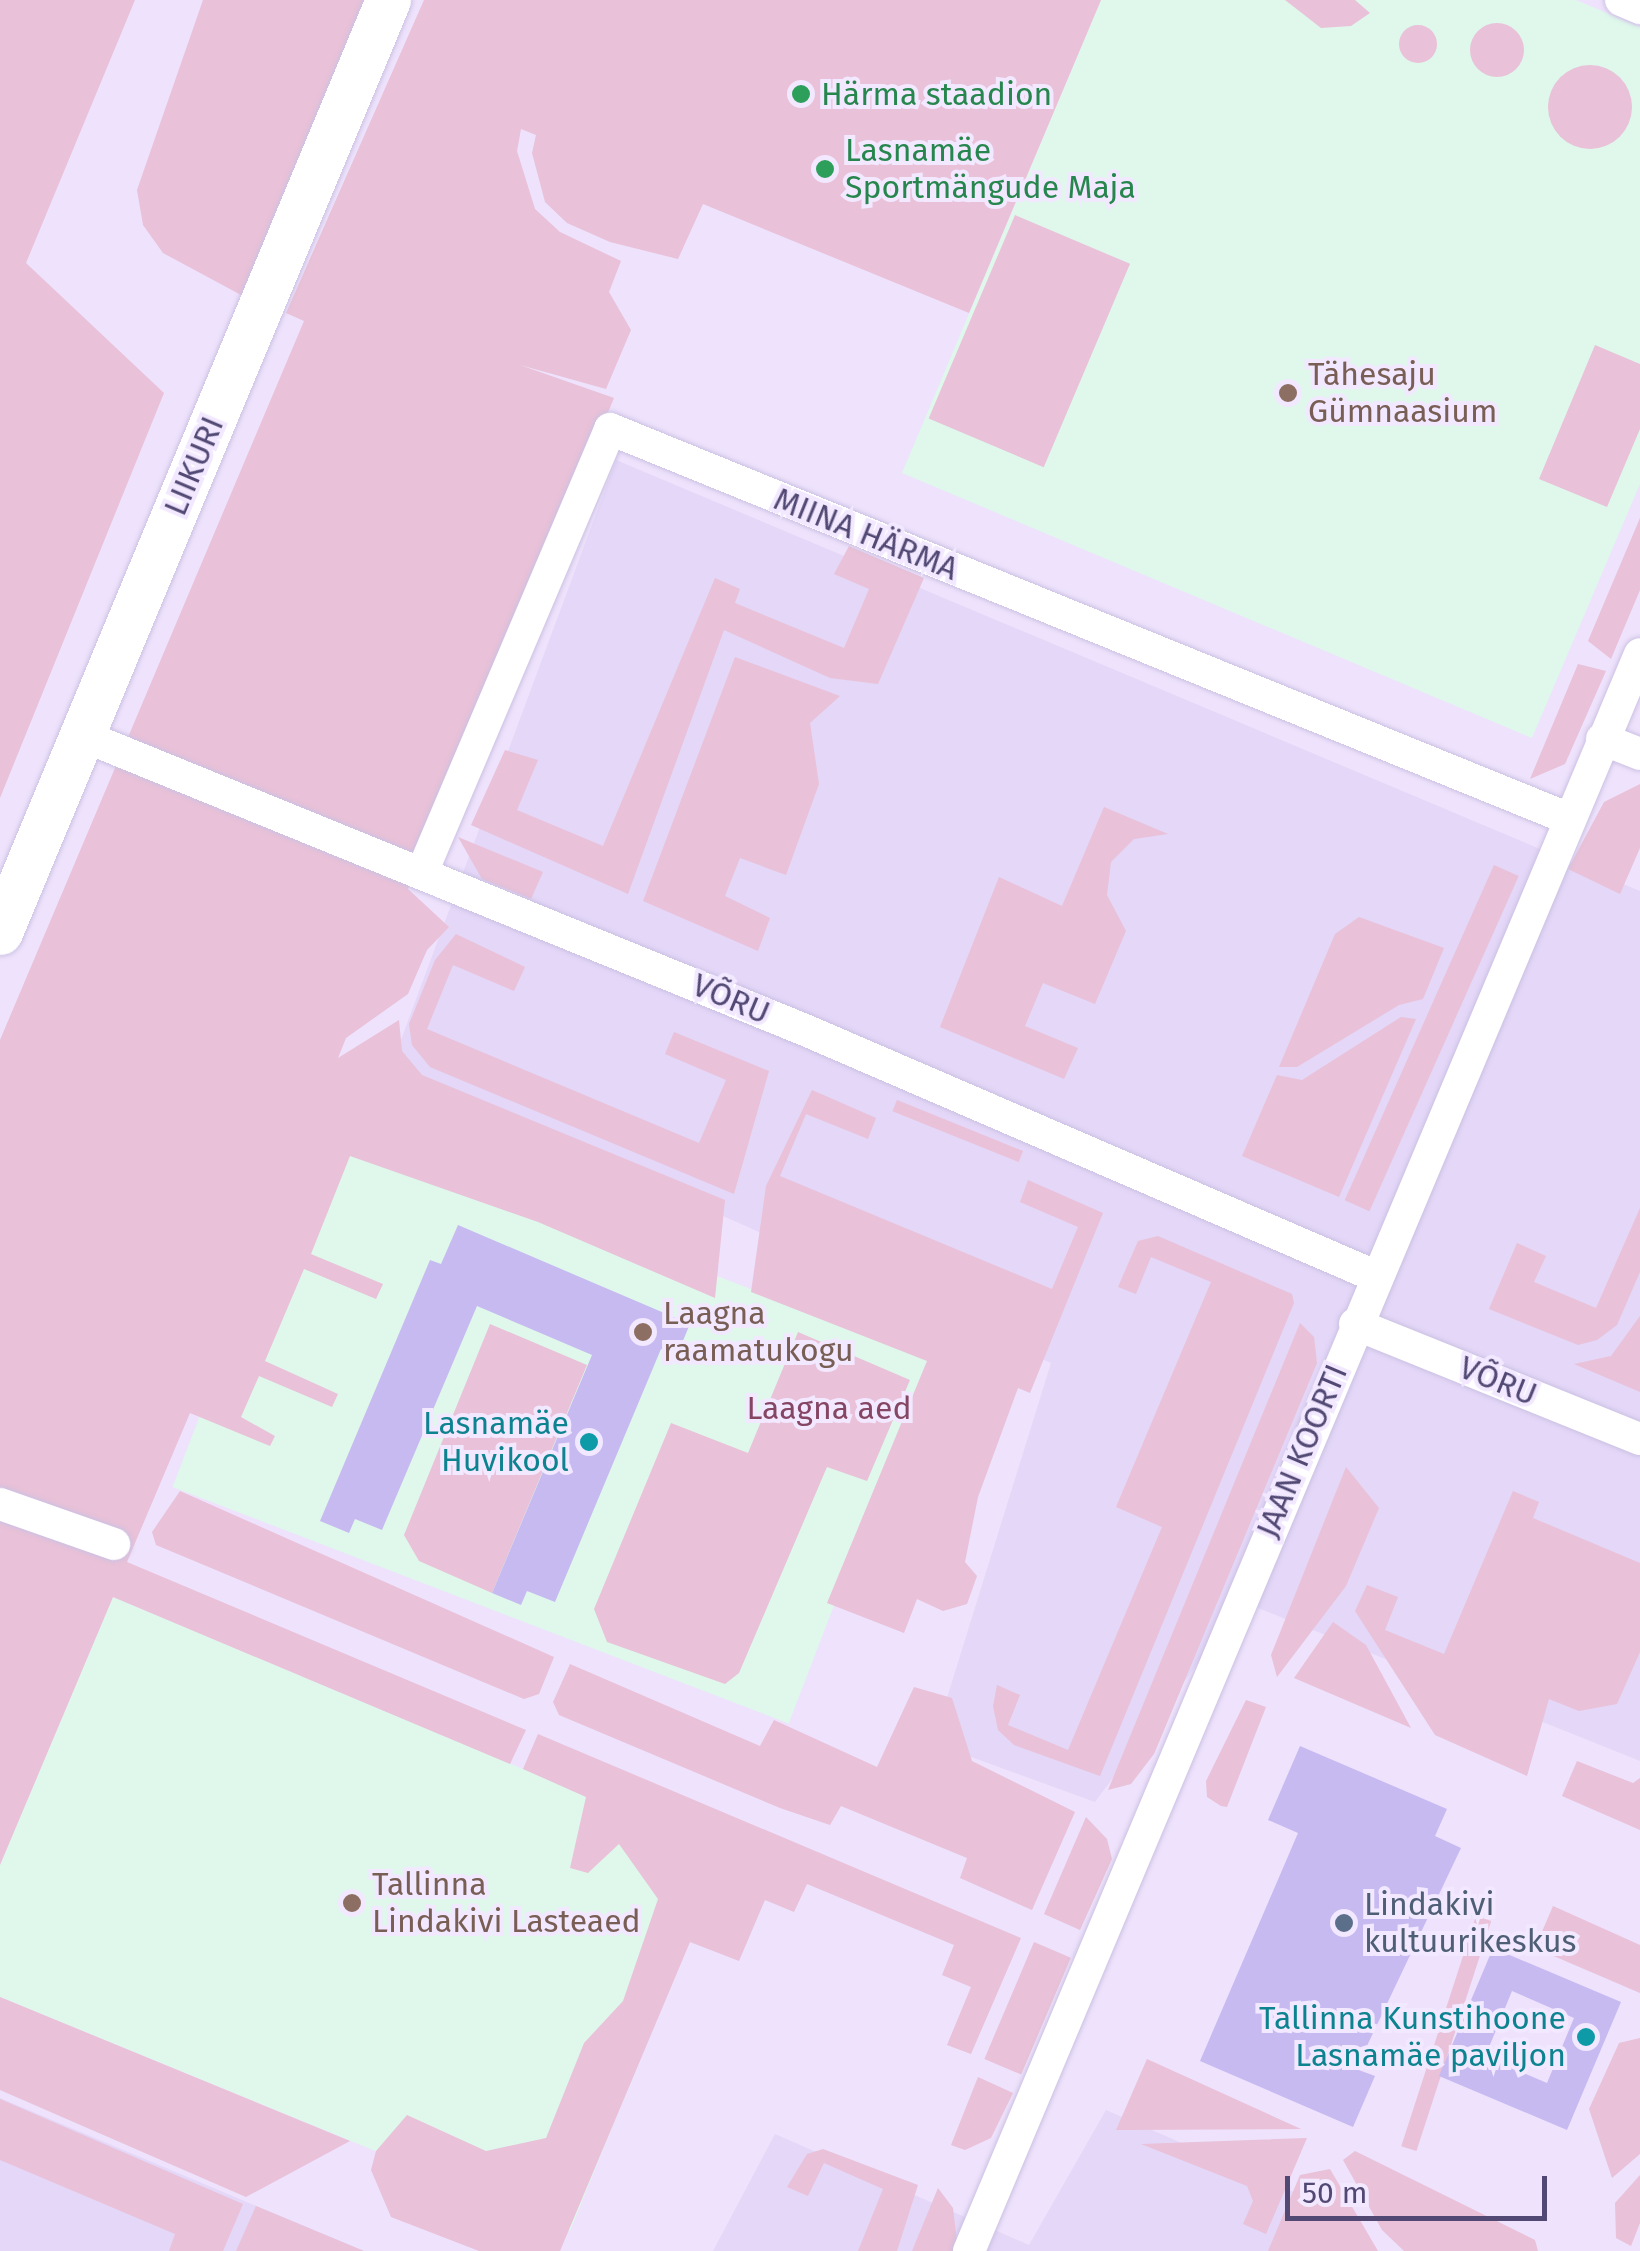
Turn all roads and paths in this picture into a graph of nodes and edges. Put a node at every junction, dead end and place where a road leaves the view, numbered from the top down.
1 (388, 0) edge
2 (1621, 0) edge
3 (1640, 8) edge
4 (1640, 654) edge
5 (81, 735) junction
6 (1602, 738) junction
7 (1640, 754) edge
8 (1567, 818) junction
9 (422, 870) junction
10 (0, 932) edge
11 (1375, 1276) junction
12 (1355, 1324) junction
13 (1640, 1438) edge
14 (0, 1504) edge
15 (114, 1544) dead end
16 (969, 2251) edge

1 - 5 street, LIIKURI
2 - 3 street
4 - 6 street, JAAN KOORTI
5 - 9 street, VÕRU
5 - 10 street, LIIKURI
6 - 7 street
6 - 8 street, JAAN KOORTI
8 - 9 street, MIINA HÄRMA
8 - 11 street, JAAN KOORTI
9 - 11 street, VÕRU
11 - 12 street, JAAN KOORTI
12 - 13 street, VÕRU
12 - 16 street, JAAN KOORTI
14 - 15 street

